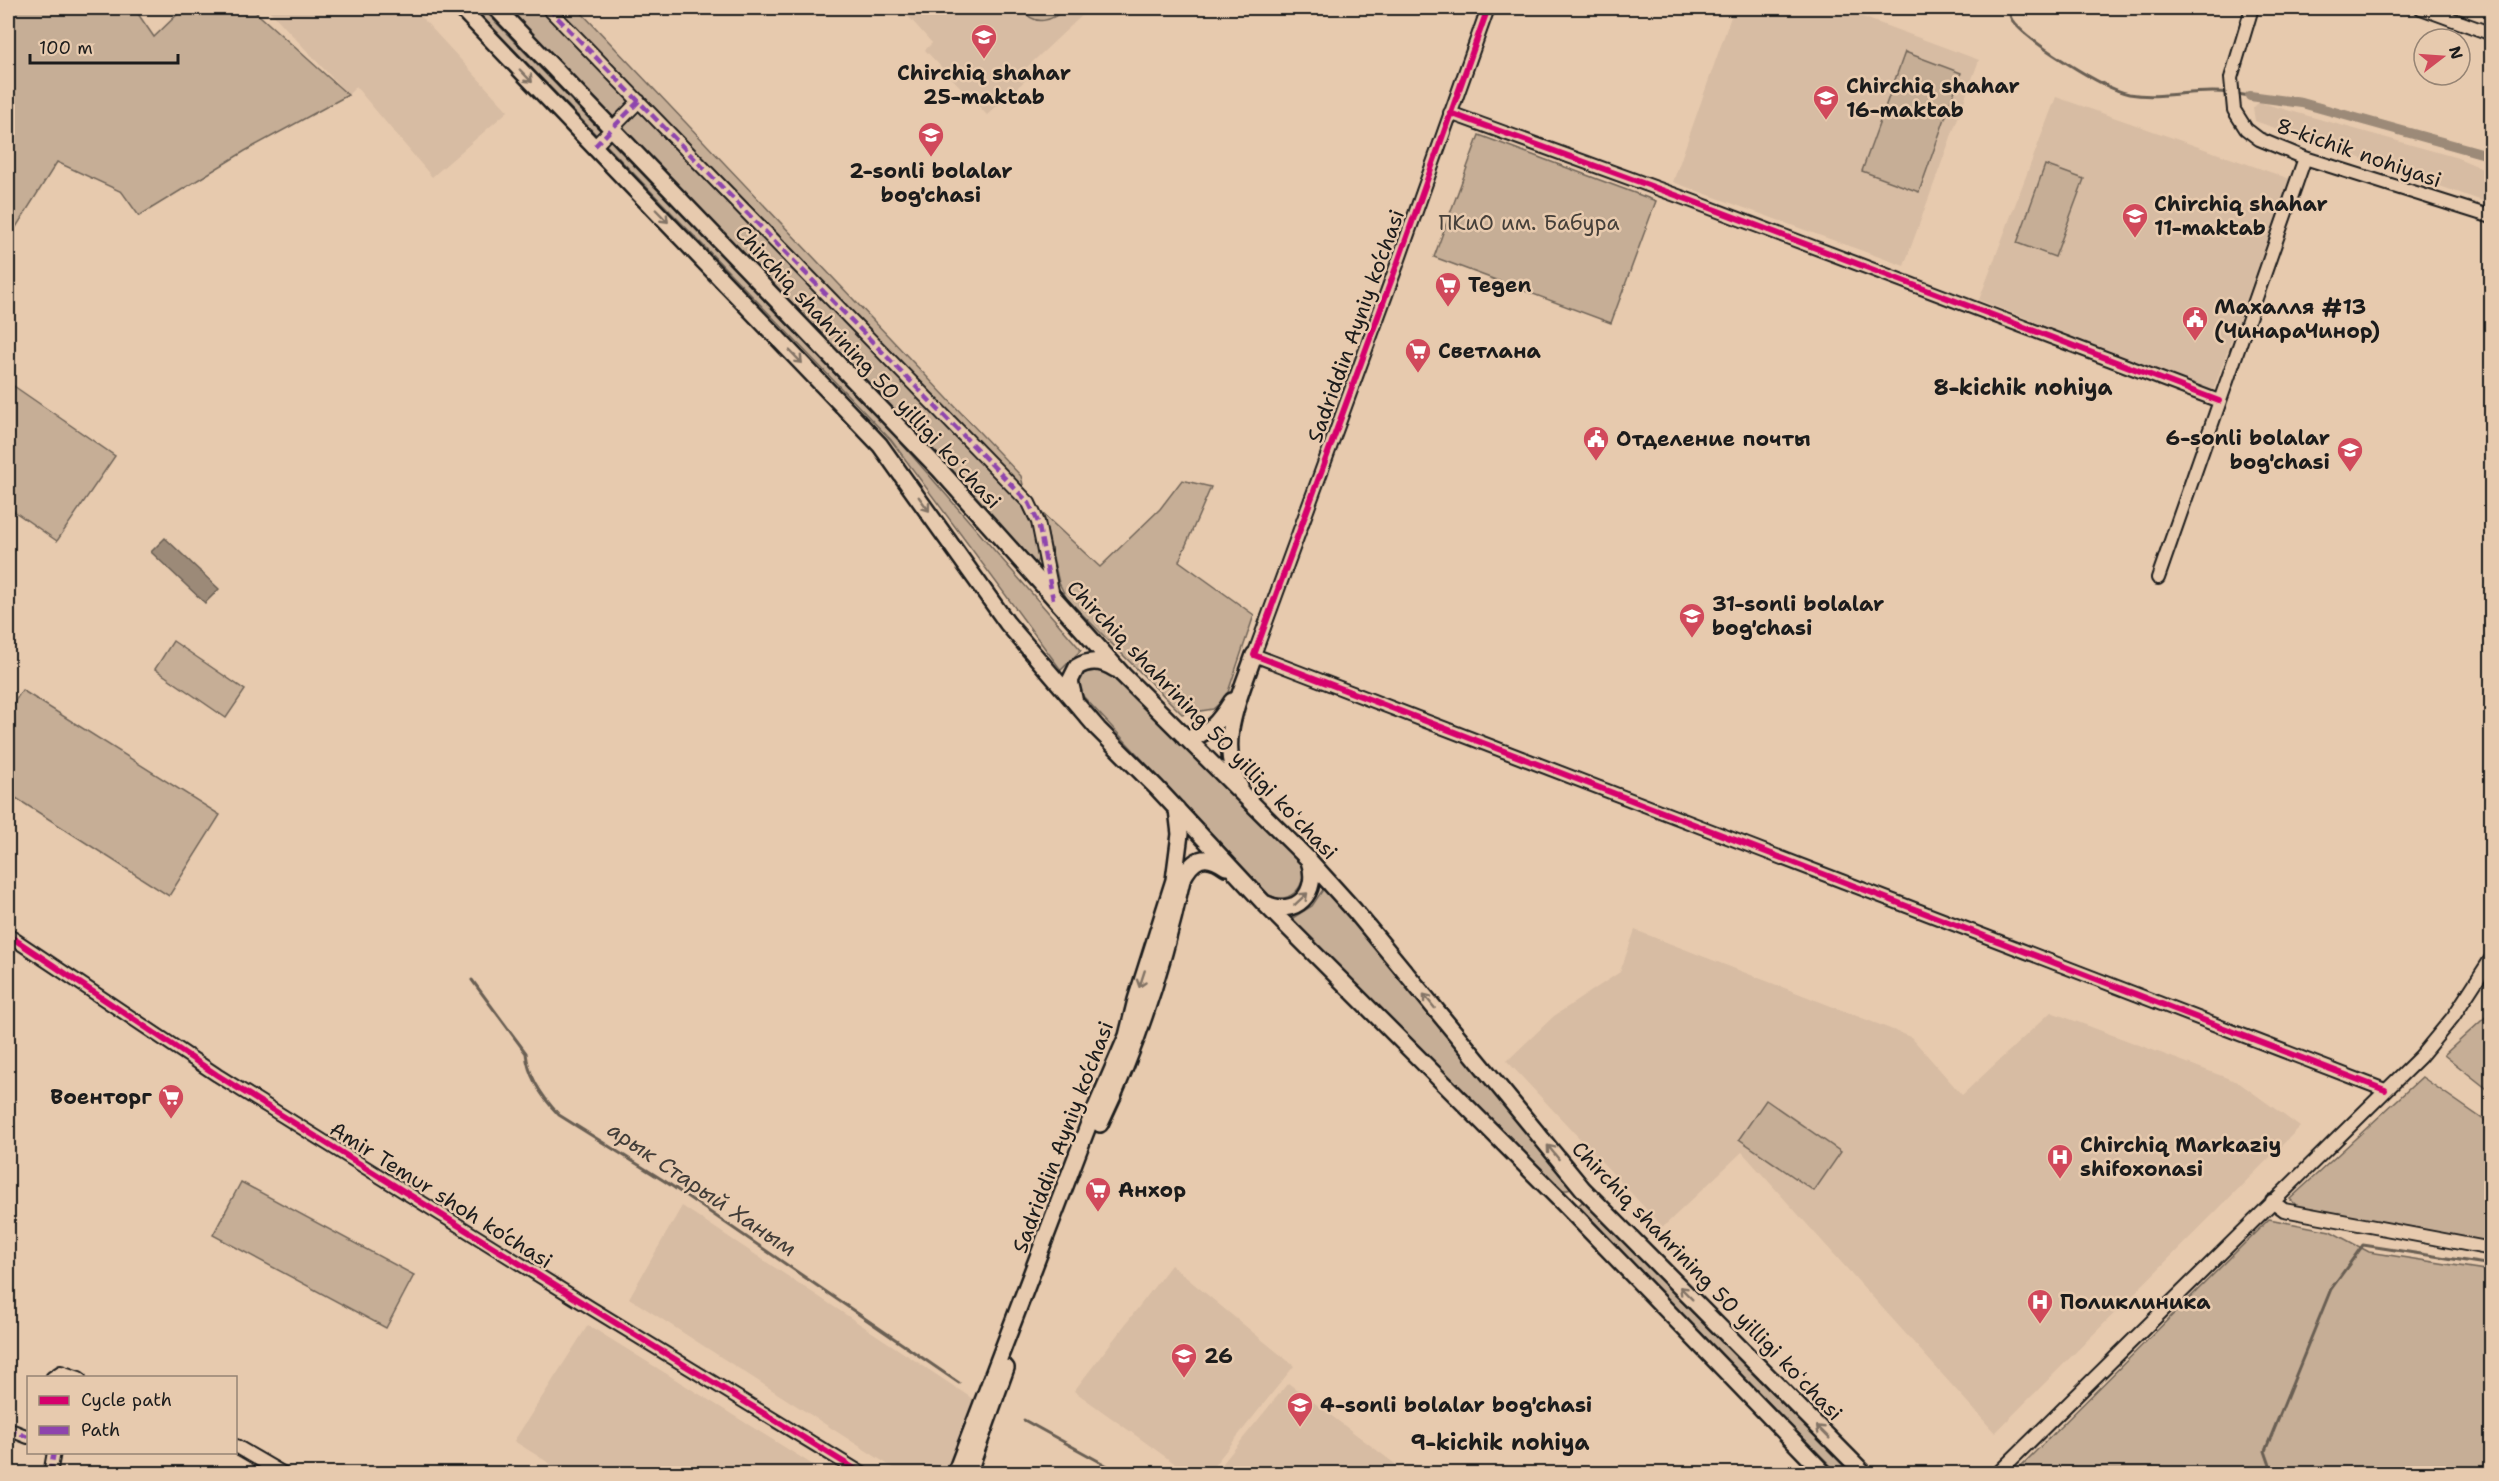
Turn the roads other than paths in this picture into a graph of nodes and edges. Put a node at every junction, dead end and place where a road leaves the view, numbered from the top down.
1 (461, 8) edge
2 (496, 8) edge
3 (548, 8) edge
4 (1488, 8) edge
5 (2252, 8) edge
6 (2421, 8) edge
7 (2492, 34) edge
8 (639, 101) junction
9 (1450, 113) junction
10 (612, 129) junction
11 (594, 146) junction
12 (2306, 158) junction
13 (2492, 217) edge
14 (2219, 401) junction
15 (2158, 578) dead end
16 (1053, 599) junction
17 (1254, 655) junction
18 (1123, 675) junction
19 (1083, 711) junction
20 (1185, 738) junction
21 (1246, 798) junction
22 (1177, 809) junction
23 (1308, 859) junction
24 (1238, 876) junction
25 (1262, 901) junction
26 (8, 935) edge
27 (2492, 957) edge
28 (2385, 1090) junction
29 (1583, 1189) junction
30 (2272, 1201) junction
31 (1565, 1205) junction
32 (2492, 1249) edge
33 (54, 1376) edge
34 (76, 1376) edge
35 (8, 1429) edge
36 (27, 1434) edge
37 (237, 1447) edge
38 (54, 1454) edge
39 (1857, 1471) edge
40 (51, 1473) edge
41 (284, 1473) edge
42 (863, 1473) edge
43 (955, 1473) edge
44 (968, 1473) edge
45 (1826, 1473) edge
46 (1997, 1473) edge

1 -> 11 main road
2 - 10 main road, Chirchiq shahrining 50 yilligi koʻchasi
3 - 8 street
4 - 9 street, Sadriddin Ayniy ko‘chasi
5 - 12 street, 8-kichik nohiyasi
6 - 7 street
8 - 10 street
8 - 16 street
9 - 14 street
9 - 17 street, Sadriddin Ayniy ko‘chasi
10 - 11 street
10 - 16 main road, Chirchiq shahrining 50 yilligi koʻchasi
11 -> 19 main road
12 - 13 street, 8-kichik nohiyasi
12 - 14 street
14 - 15 street
16 - 18 main road, Chirchiq shahrining 50 yilligi koʻchasi
17 - 20 main road
17 - 21 main road
17 - 28 street
18 - 19 main road
18 - 20 main road, Chirchiq shahrining 50 yilligi koʻchasi
19 - 22 main road
20 - 21 main road, Chirchiq shahrining 50 yilligi koʻchasi
21 - 23 main road, Chirchiq shahrining 50 yilligi koʻchasi
22 - 24 main road
22 -> 43 main road, Sadriddin Ayniy ko‘chasi
25 -> 23 main road
29 -> 23 main road, Chirchiq shahrining 50 yilligi koʻchasi
24 - 25 main road
24 - 44 main road, Sadriddin Ayniy ko‘chasi
25 - 31 main road
26 - 42 street, Amir Temur shoh ko‘chasi
27 - 28 street
28 - 30 street
29 - 31 main road
39 -> 29 main road, Chirchiq shahrining 50 yilligi koʻchasi
30 - 32 street
30 - 46 street
31 - 45 main road
33 - 34 street
35 - 36 street
37 - 41 street
38 - 40 street

